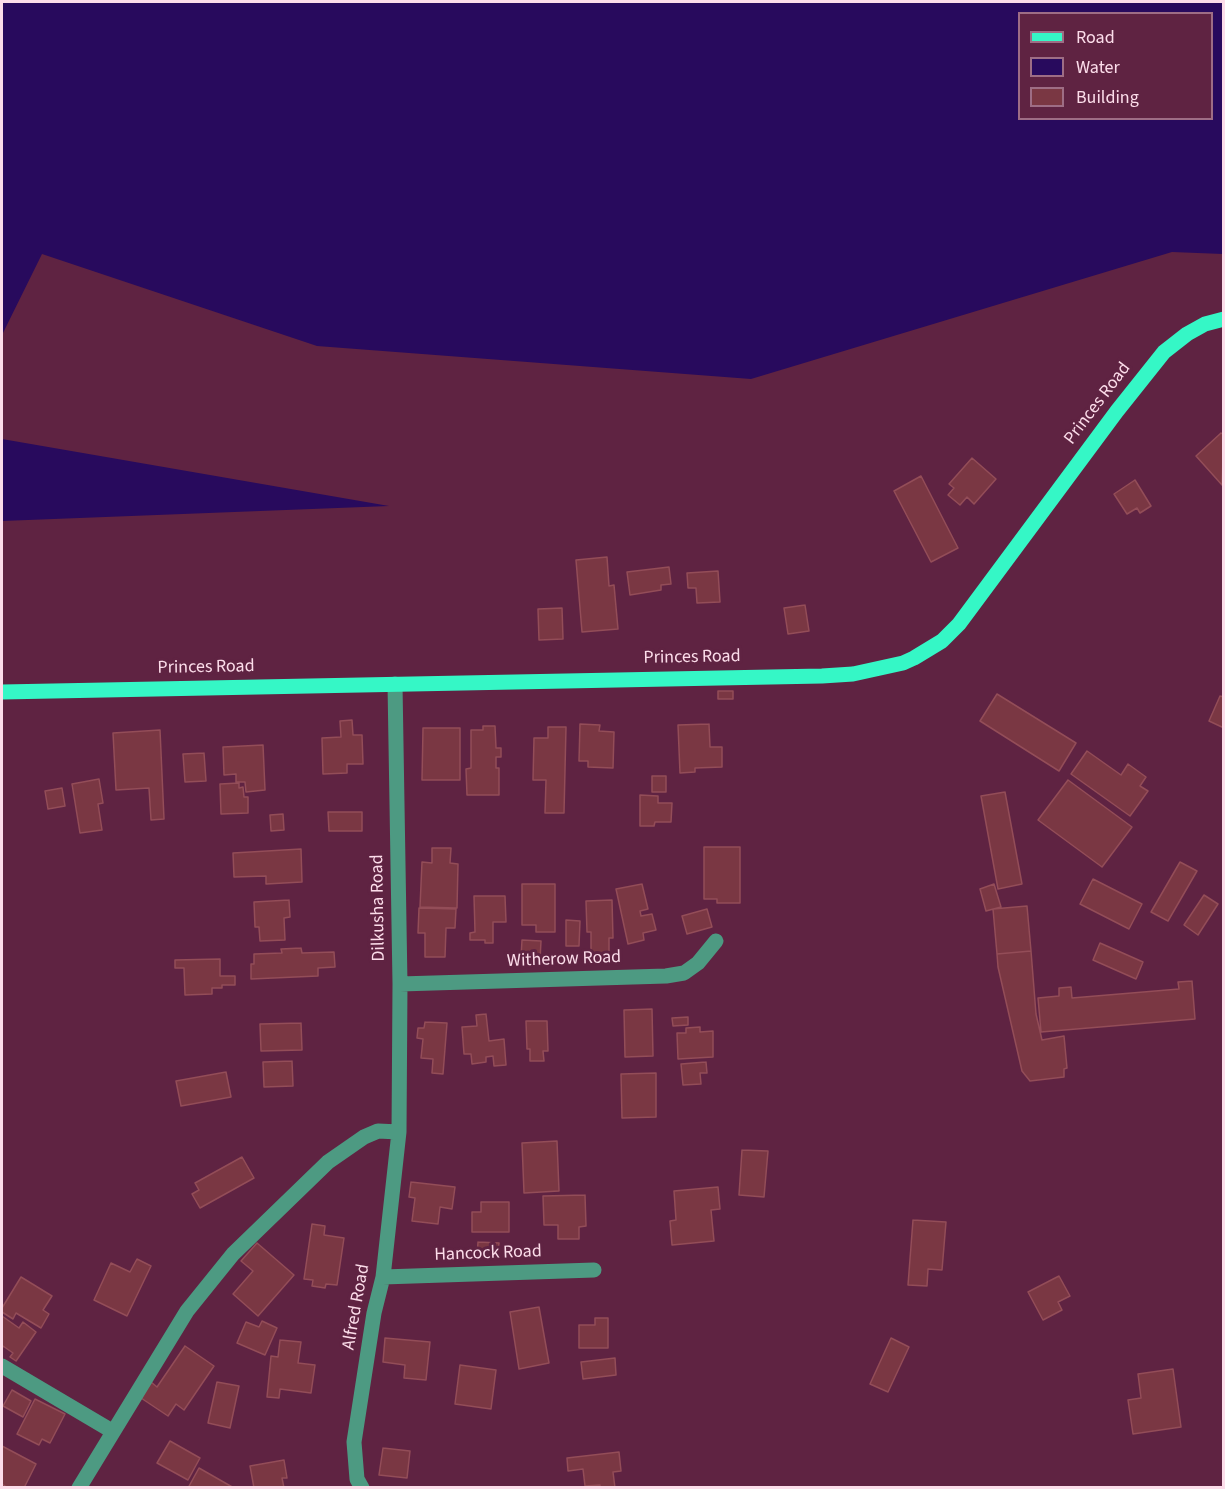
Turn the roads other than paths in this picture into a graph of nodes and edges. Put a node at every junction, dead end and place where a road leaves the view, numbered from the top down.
1 (1224, 319) edge
2 (394, 684) junction
3 (2, 692) edge
4 (716, 941) dead end
5 (400, 984) junction
6 (399, 1132) junction
7 (594, 1270) dead end
8 (383, 1277) junction
9 (2, 1366) edge
10 (112, 1431) junction
11 (79, 1488) edge
12 (362, 1488) edge

1 - 2 main road, Princes Road
2 - 3 main road, Princes Road
2 - 5 street, Dilkusha Road
4 - 5 street, Witherow Road
5 - 6 street, Dilkusha Road
6 - 8 street, Alfred Road
6 - 10 street
7 - 8 street, Hancock Road
8 - 12 street, Alfred Road
9 - 10 street
10 - 11 street

